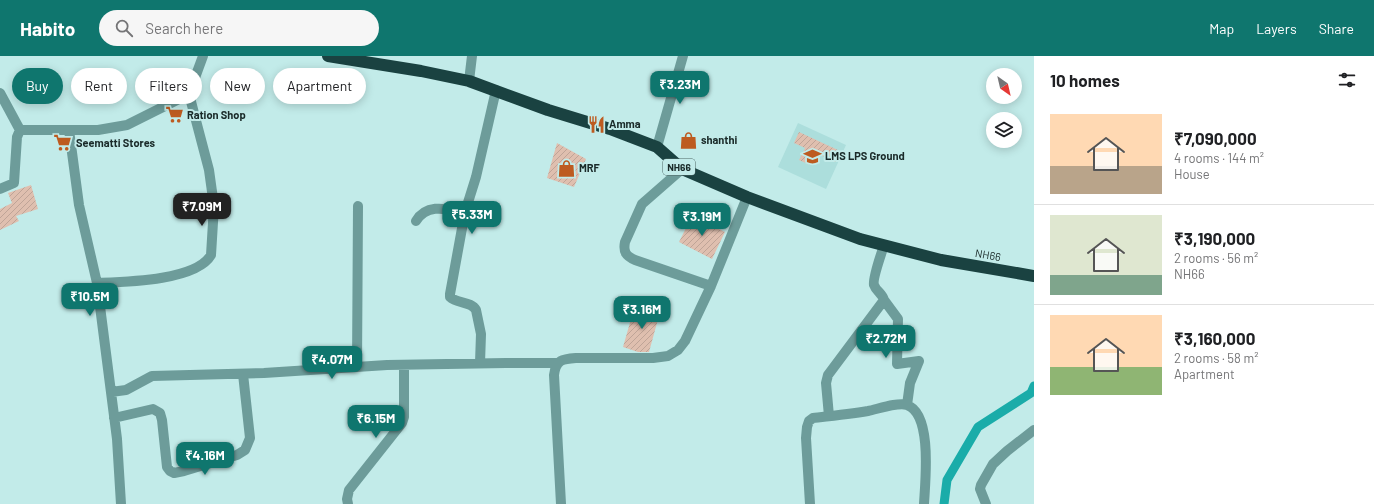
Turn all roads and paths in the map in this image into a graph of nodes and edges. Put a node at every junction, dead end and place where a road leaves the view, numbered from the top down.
1 (203, 56) edge
2 (328, 56) edge
3 (472, 56) edge
4 (682, 56) edge
5 (199, 68) edge
6 (469, 81) junction
7 (496, 90) junction
8 (0, 93) edge
9 (168, 104) edge
10 (192, 104) edge
11 (20, 130) junction
12 (69, 130) junction
13 (657, 147) junction
14 (682, 170) junction
15 (0, 189) edge
16 (747, 197) junction
17 (358, 206) dead end
18 (465, 212) junction
19 (416, 221) dead end
20 (884, 245) junction
21 (1034, 276) edge
22 (97, 283) junction
23 (710, 286) junction
24 (884, 300) junction
25 (480, 363) junction
26 (557, 363) junction
27 (404, 365) junction
28 (357, 367) junction
29 (243, 374) junction
30 (111, 392) junction
31 (907, 405) junction
32 (829, 416) junction
33 (114, 418) junction
34 (1034, 430) edge
35 (121, 504) edge
36 (348, 504) edge
37 (561, 504) edge
38 (810, 504) edge
39 (924, 504) edge
40 (986, 504) edge

1 - 5 street
2 - 6 highway, NH66 / NH66
3 - 6 street
4 - 13 street
6 - 7 highway, NH66 / NH66
7 - 13 highway, NH66 / NH66
7 - 18 street
8 - 11 street
9 - 12 street
10 - 22 street
11 - 12 street
11 - 15 street
12 - 22 street
13 - 14 highway, NH66 / NH66
14 - 16 highway, NH66 / NH66
14 - 23 street
16 - 20 highway, NH66 / NH66
16 - 23 street
17 - 28 street
18 - 19 street
18 - 25 street
20 - 21 highway, NH66 / NH66
20 - 24 street
22 - 30 street
23 - 26 street
24 - 31 street
24 - 32 street
25 - 26 street
25 - 27 street
26 - 37 street
27 - 28 street
27 - 36 street
28 - 29 street
29 - 30 street
29 - 33 street
30 - 33 street
31 - 32 street
31 - 39 street
32 - 38 street
33 - 35 street
34 - 40 street

